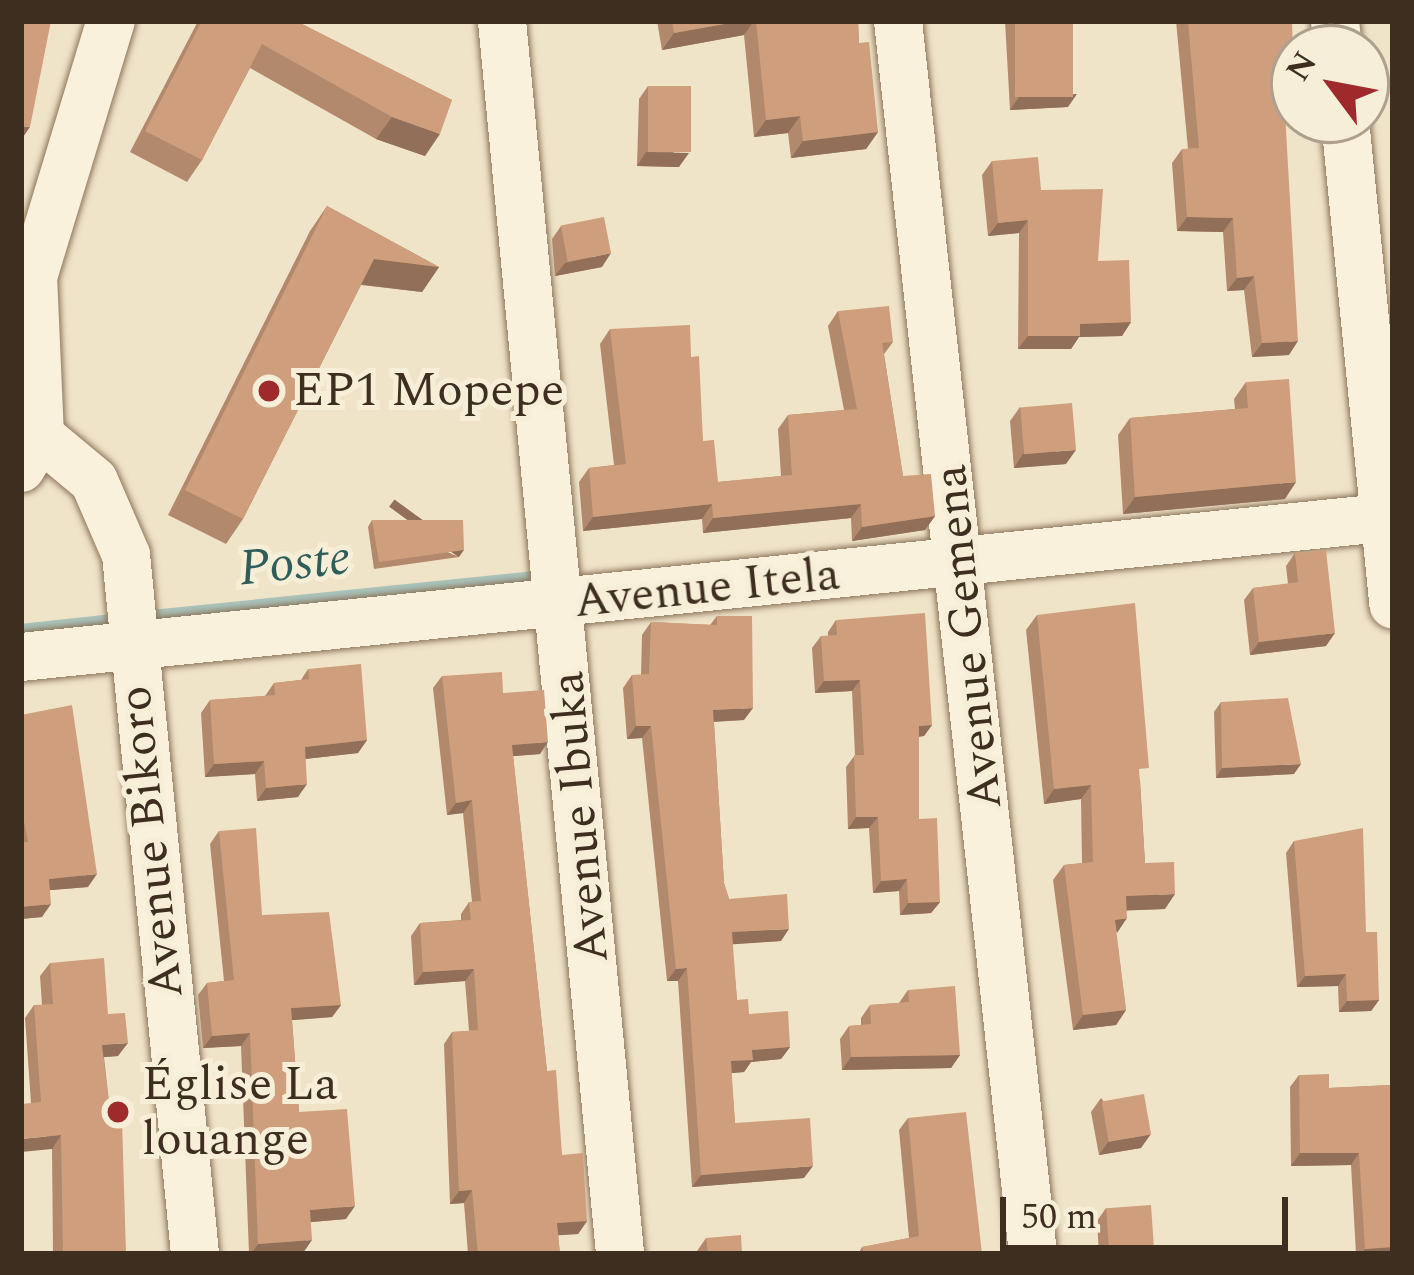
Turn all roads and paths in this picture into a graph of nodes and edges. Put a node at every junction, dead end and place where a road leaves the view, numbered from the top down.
1 (111, 21) edge
2 (502, 21) edge
3 (898, 21) edge
4 (1348, 144) edge
5 (31, 452) edge
6 (1389, 518) edge
7 (961, 563) junction
8 (560, 603) junction
9 (1393, 605) edge
10 (130, 646) junction
11 (21, 657) edge
12 (194, 1254) edge
13 (620, 1254) edge
14 (1033, 1254) edge

1 - 5 street
2 - 8 street, Avenue Ibuka
3 - 7 street, Avenue Gemena
4 - 6 street
5 - 10 street, Avenue Bikoro
6 - 7 street, Avenue Itela
6 - 9 street
7 - 8 street, Avenue Itela
7 - 14 street, Avenue Gemena
8 - 10 street, Avenue Itela
8 - 13 street, Avenue Ibuka
10 - 11 street, Avenue Itela
10 - 12 street, Avenue Bikoro

